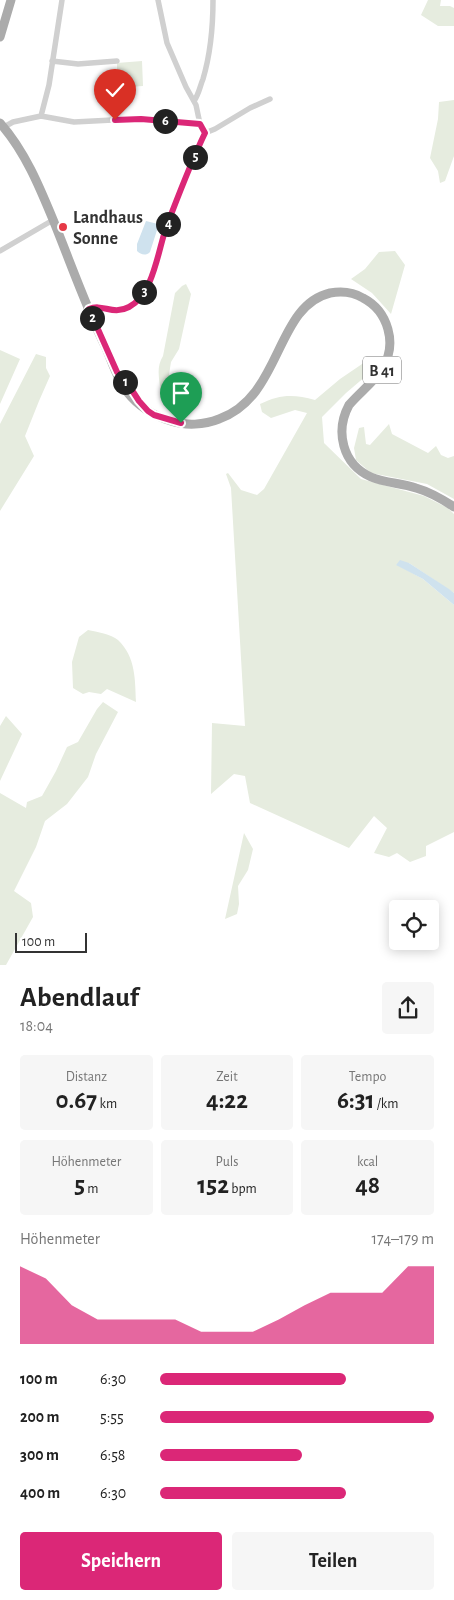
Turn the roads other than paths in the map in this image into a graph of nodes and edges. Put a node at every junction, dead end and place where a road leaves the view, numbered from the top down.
1 (11, 0) edge
2 (62, 0) edge
3 (158, 0) edge
4 (213, 0) edge
5 (0, 37) edge
6 (52, 61) junction
7 (117, 61) dead end
8 (270, 99) dead end
9 (194, 101) junction
10 (41, 116) junction
11 (200, 124) junction
12 (2, 125) edge
13 (205, 133) junction
14 (53, 220) junction
15 (0, 251) edge
16 (89, 309) junction
17 (454, 507) edge

1 - 5 main road
2 - 6 street
3 - 9 street
4 - 9 street
6 - 7 street
6 - 10 street
8 - 13 street
9 - 11 street
10 - 11 street
10 - 12 street
11 - 13 street
12 - 14 main road, B 41
13 - 16 street
14 - 15 street
14 - 16 main road, B 41
16 - 17 main road, B 41

